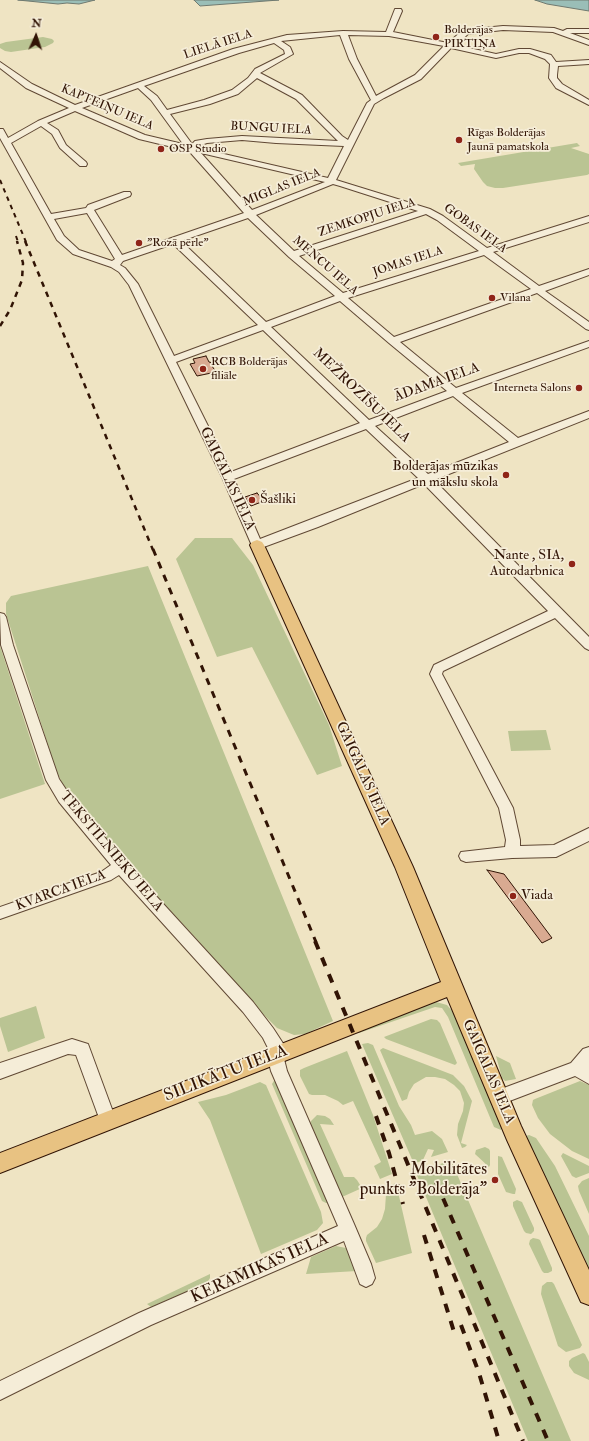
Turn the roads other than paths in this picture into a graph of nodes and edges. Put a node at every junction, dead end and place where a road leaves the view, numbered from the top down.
1 (398, 11) dead end
2 (514, 28) junction
3 (554, 30) junction
4 (589, 31) edge
5 (342, 33) junction
6 (389, 34) junction
7 (275, 40) junction
8 (589, 44) edge
9 (450, 45) junction
10 (519, 45) junction
11 (589, 62) edge
12 (0, 64) edge
13 (554, 64) junction
14 (256, 74) junction
15 (139, 85) junction
16 (375, 100) junction
17 (589, 103) edge
18 (75, 108) junction
19 (164, 113) junction
20 (41, 124) junction
21 (0, 131) edge
22 (6, 142) junction
23 (350, 144) junction
24 (192, 148) junction
25 (83, 164) dead end
26 (331, 181) junction
27 (127, 194) dead end
28 (90, 210) junction
29 (427, 211) junction
30 (250, 214) junction
31 (49, 217) junction
32 (589, 218) edge
33 (175, 240) junction
34 (484, 251) junction
35 (292, 255) junction
36 (117, 262) junction
37 (589, 272) edge
38 (537, 291) junction
39 (341, 297) junction
40 (265, 325) junction
41 (589, 327) edge
42 (393, 341) junction
43 (589, 344) edge
44 (170, 361) junction
45 (454, 392) junction
46 (589, 414) edge
47 (367, 424) junction
48 (517, 443) junction
49 (228, 477) junction
50 (426, 479) junction
51 (257, 545) junction
52 (556, 612) junction
53 (0, 617) edge
54 (4, 645) edge
55 (589, 645) edge
56 (589, 834) edge
57 (512, 852) junction
58 (466, 856) dead end
59 (120, 866) junction
60 (0, 913) edge
61 (452, 986) junction
62 (277, 1054) junction
63 (589, 1054) edge
64 (0, 1071) edge
65 (582, 1072) edge
66 (499, 1097) junction
67 (108, 1120) junction
68 (0, 1163) edge
69 (348, 1230) junction
70 (366, 1278) dead end
71 (589, 1294) edge
72 (0, 1391) edge

1 - 6 street
2 - 3 street, MIGLAS IELA
2 - 9 street, MIGLAS IELA
2 - 10 street
3 - 4 street, MIGLAS IELA
3 - 8 street
5 - 6 street, LIELĀ IELA
5 - 7 street, LIELĀ IELA
5 - 16 street
6 - 9 street, LIELĀ IELA
7 - 14 street
7 - 15 street, LIELĀ IELA
9 - 10 street
9 - 16 street, MIGLAS IELA
10 - 13 street
11 - 13 street
12 - 18 street, KAPTEIŅU IELA
13 - 17 street
14 - 19 street
14 - 23 street
15 - 18 street, LIELĀ IELA
15 - 19 street, MENCU IELA
16 - 23 street, MIGLAS IELA
18 - 20 street, LIELĀ IELA
18 - 24 street, KAPTEIŅU IELA
19 - 24 street, MENCU IELA
20 - 22 street, LIELĀ IELA
20 - 25 street
21 - 22 street
22 - 31 street
23 - 24 street, BUNGU IELA
23 - 26 street, MIGLAS IELA
24 - 26 street, KAPTEIŅU IELA
24 - 30 street, MENCU IELA
26 - 29 street, GOBAS IELA
26 - 30 street, MIGLAS IELA
27 - 28 street
28 - 31 street
28 - 36 street
29 - 34 street, GOBAS IELA
29 - 35 street, ZEMKOPJU IELA
30 - 33 street, MIGLAS IELA
30 - 35 street, MENCU IELA
31 - 36 street
32 - 34 street, JOMAS IELA
33 - 36 street, MIGLAS IELA
33 - 40 street, MEŽROZĪŠU IELA
34 - 38 street, GOBAS IELA
34 - 39 street, JOMAS IELA
35 - 39 street, MENCU IELA
36 - 44 street, GAIGALAS IELA
37 - 38 street
38 - 41 street, GOBAS IELA
38 - 42 street
39 - 40 street, JOMAS IELA
39 - 42 street, MENCU IELA
40 - 44 street, JOMAS IELA
40 - 47 street, MEŽROZĪŠU IELA
42 - 45 street, MENCU IELA
43 - 45 street, ĀDAMA IELA
44 - 49 street, GAIGALAS IELA
45 - 47 street, ĀDAMA IELA
45 - 48 street, MENCU IELA
46 - 48 street
47 - 49 street, ĀDAMA IELA
47 - 50 street, MEŽROZĪŠU IELA
48 - 50 street
49 - 51 street, GAIGALAS IELA
50 - 51 street
50 - 52 street, MEŽROZĪŠU IELA
51 - 61 main road, GAIGALAS IELA
52 - 55 street, MEŽROZĪŠU IELA
52 - 57 street
53 - 54 street, TEKSTILNIEKU IELA
54 - 59 street, TEKSTILNIEKU IELA
56 - 57 street
57 - 58 street
59 - 60 street, KVARCA IELA
59 - 62 street, TEKSTILNIEKU IELA
61 - 62 main road, SILIKĀTU IELA
61 - 66 main road, GAIGALAS IELA
62 - 67 main road, SILIKĀTU IELA
62 - 69 street
63 - 65 street
64 - 67 street
65 - 66 street
66 - 71 main road, GAIGALAS IELA
67 - 68 main road, SILIKĀTU IELA
69 - 70 street
69 - 72 street, KERAMIKAS IELA

